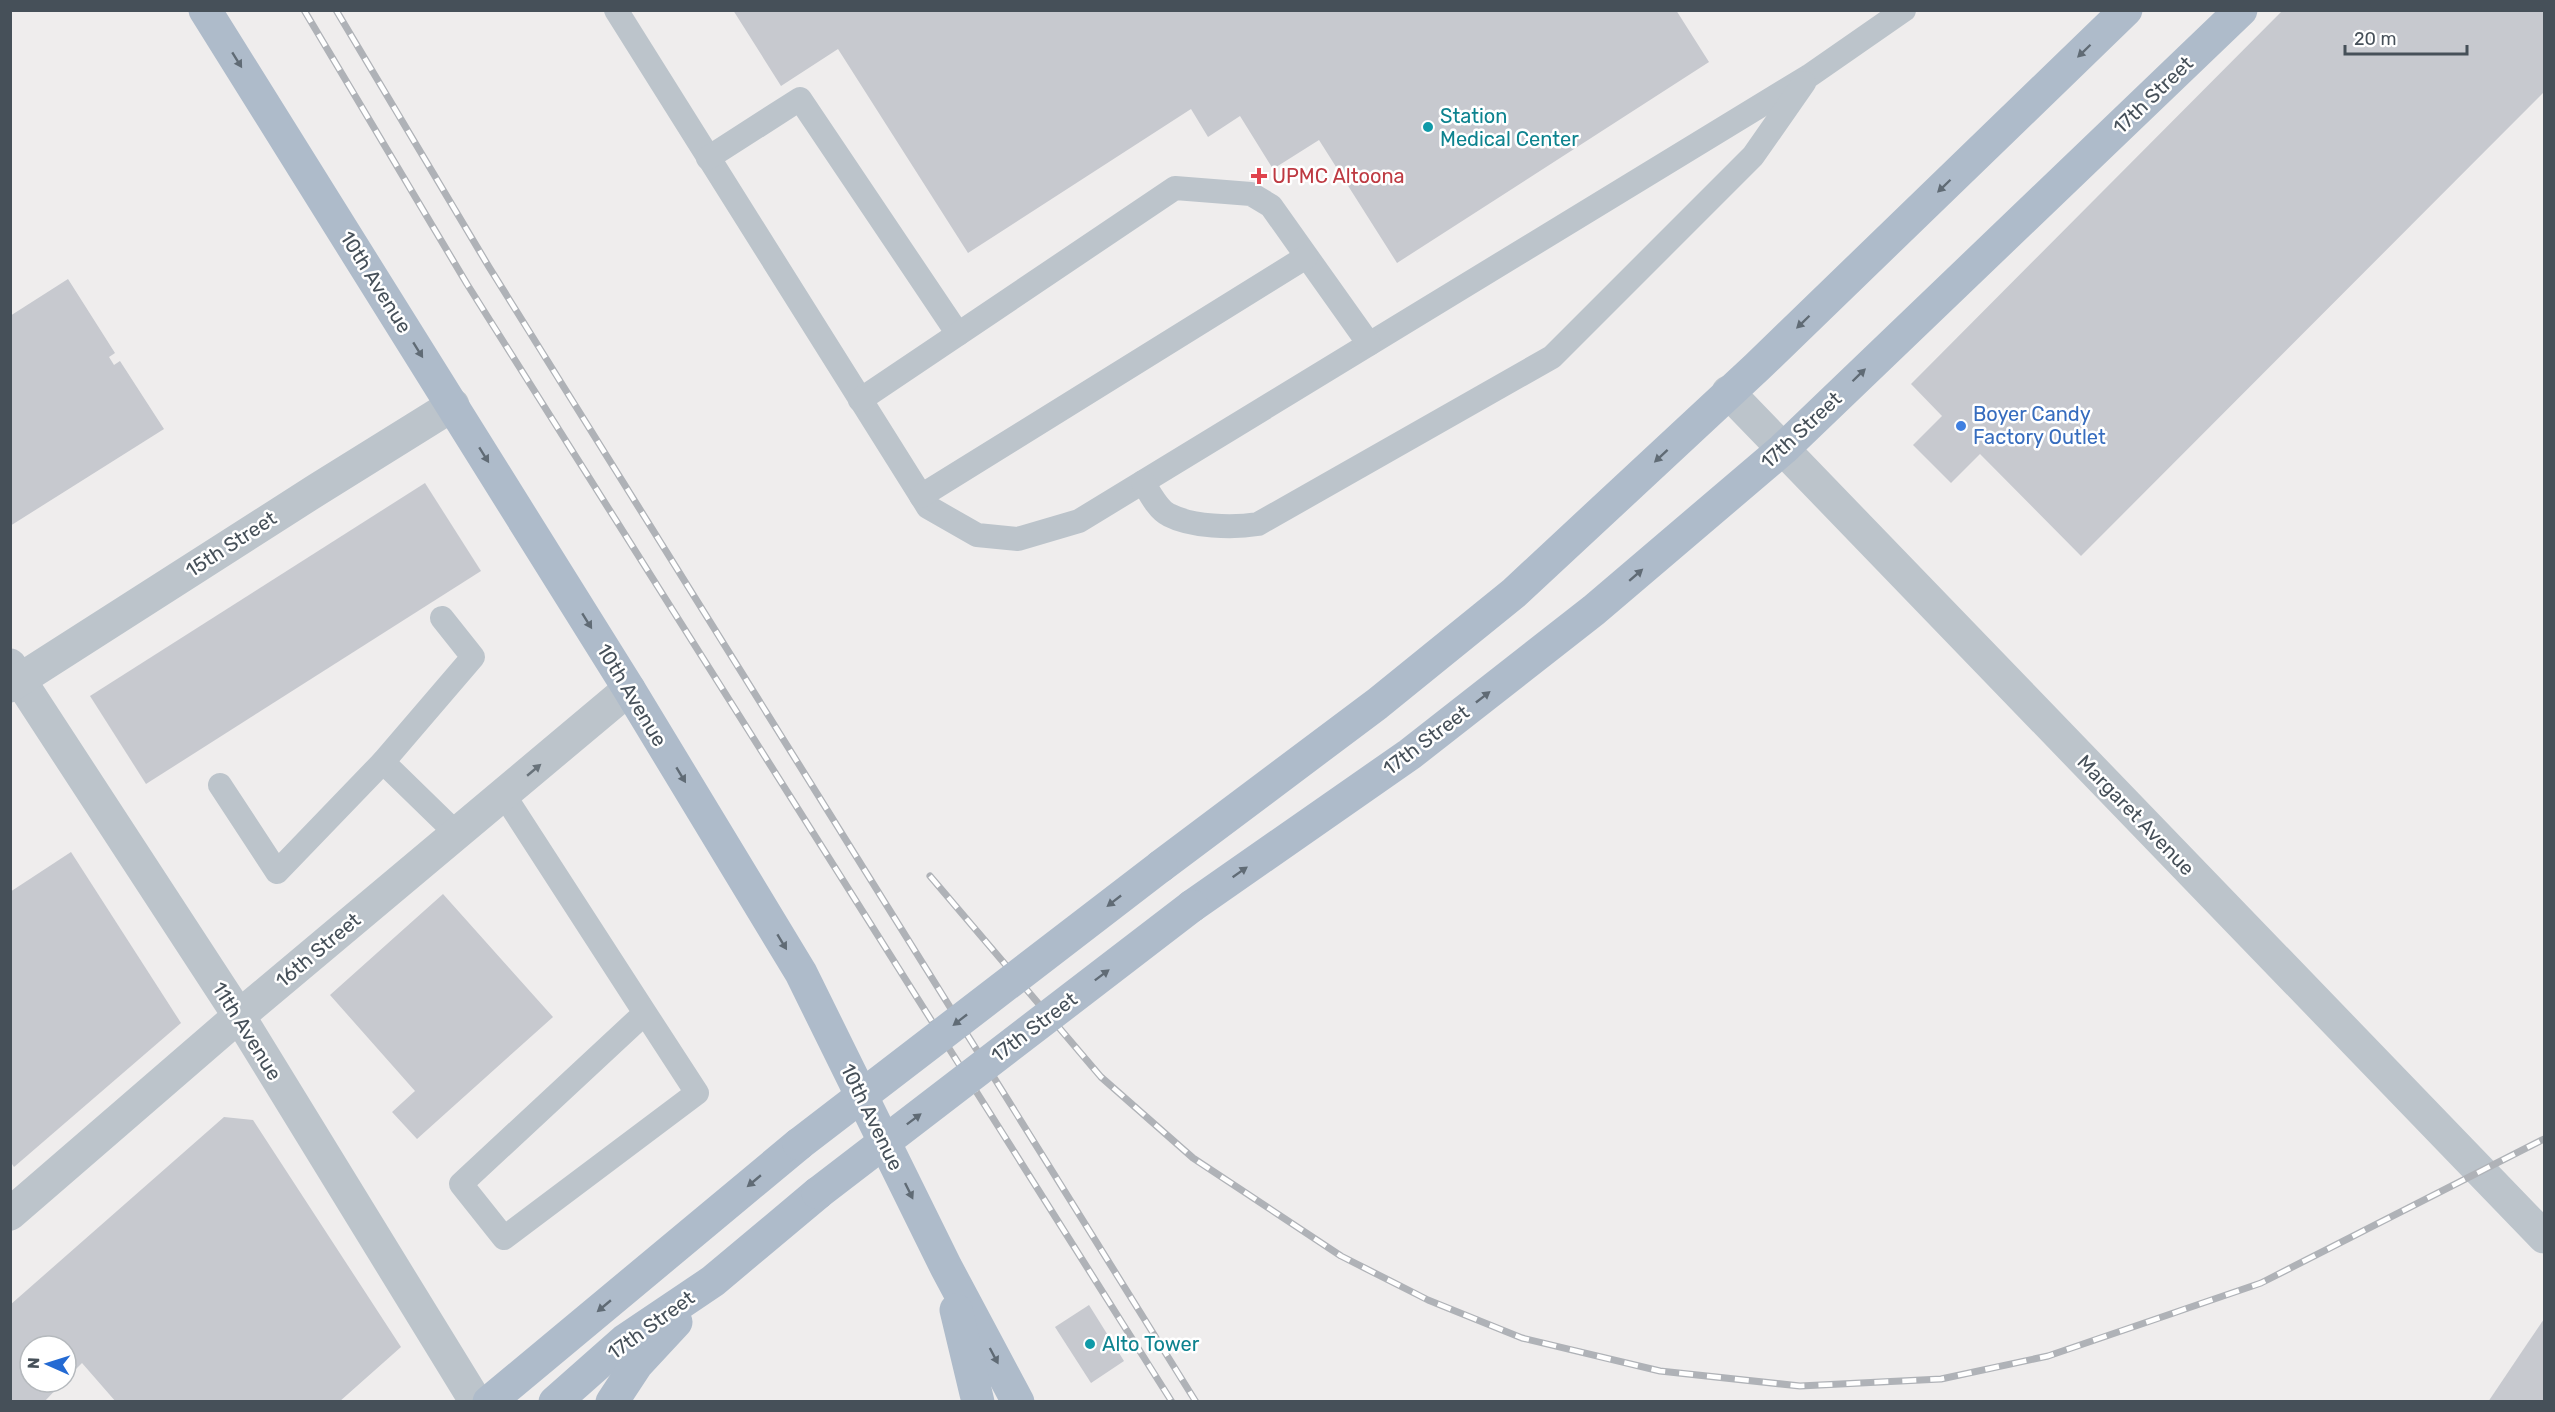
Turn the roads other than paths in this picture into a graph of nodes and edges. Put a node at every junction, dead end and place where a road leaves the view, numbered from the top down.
1 (206, 10) edge
2 (616, 10) edge
3 (2126, 10) edge
4 (2241, 10) edge
5 (1890, 14) edge
6 (1809, 76) junction
7 (708, 158) junction
8 (1306, 257) junction
9 (958, 334) junction
10 (1369, 344) junction
11 (1728, 392) junction
12 (860, 400) junction
13 (453, 405) junction
14 (1783, 449) junction
15 (1143, 482) junction
16 (921, 496) junction
17 (442, 618) dead end
18 (14, 677) edge
19 (629, 689) junction
20 (383, 762) junction
21 (220, 785) dead end
22 (504, 795) junction
23 (457, 834) junction
24 (645, 1013) junction
25 (239, 1016) junction
26 (10, 1214) edge
27 (2544, 1237) edge
28 (946, 1267) junction
29 (713, 1281) junction
30 (476, 1401) edge
31 (489, 1401) edge
32 (555, 1401) edge
33 (612, 1401) edge
34 (978, 1401) edge
35 (1018, 1401) edge

1 -> 13 main road, 10th Avenue
2 - 7 lane
3 -> 11 main road, 17th Street
14 -> 4 main road, 17th Street
5 - 6 lane
6 - 10 lane
6 - 15 lane
7 - 9 lane
7 - 12 lane
8 - 9 lane
8 - 10 lane
8 - 16 lane
9 - 12 lane
10 - 15 lane
11 - 14 street, Margaret Avenue
11 -> 31 main road, 17th Street, bridge
12 - 16 lane
13 - 18 street, 15th Street
13 -> 19 main road, 10th Avenue
14 - 27 street, Margaret Avenue
29 -> 14 main road, 17th Street, bridge
15 - 16 lane
17 - 20 lane
18 - 25 street, 11th Avenue
22 -> 19 street, 16th Street
19 -> 28 main road, 10th Avenue
20 - 21 lane
20 - 23 lane
22 - 23 street, 16th Street
22 - 24 lane
23 - 25 street, 16th Street
24 - 24 lane
25 - 26 street, 16th Street
25 - 30 street, 11th Avenue
28 - 34 main road
28 -> 35 main road, 10th Avenue
29 - 32 main road, 17th Street
29 - 33 main road

